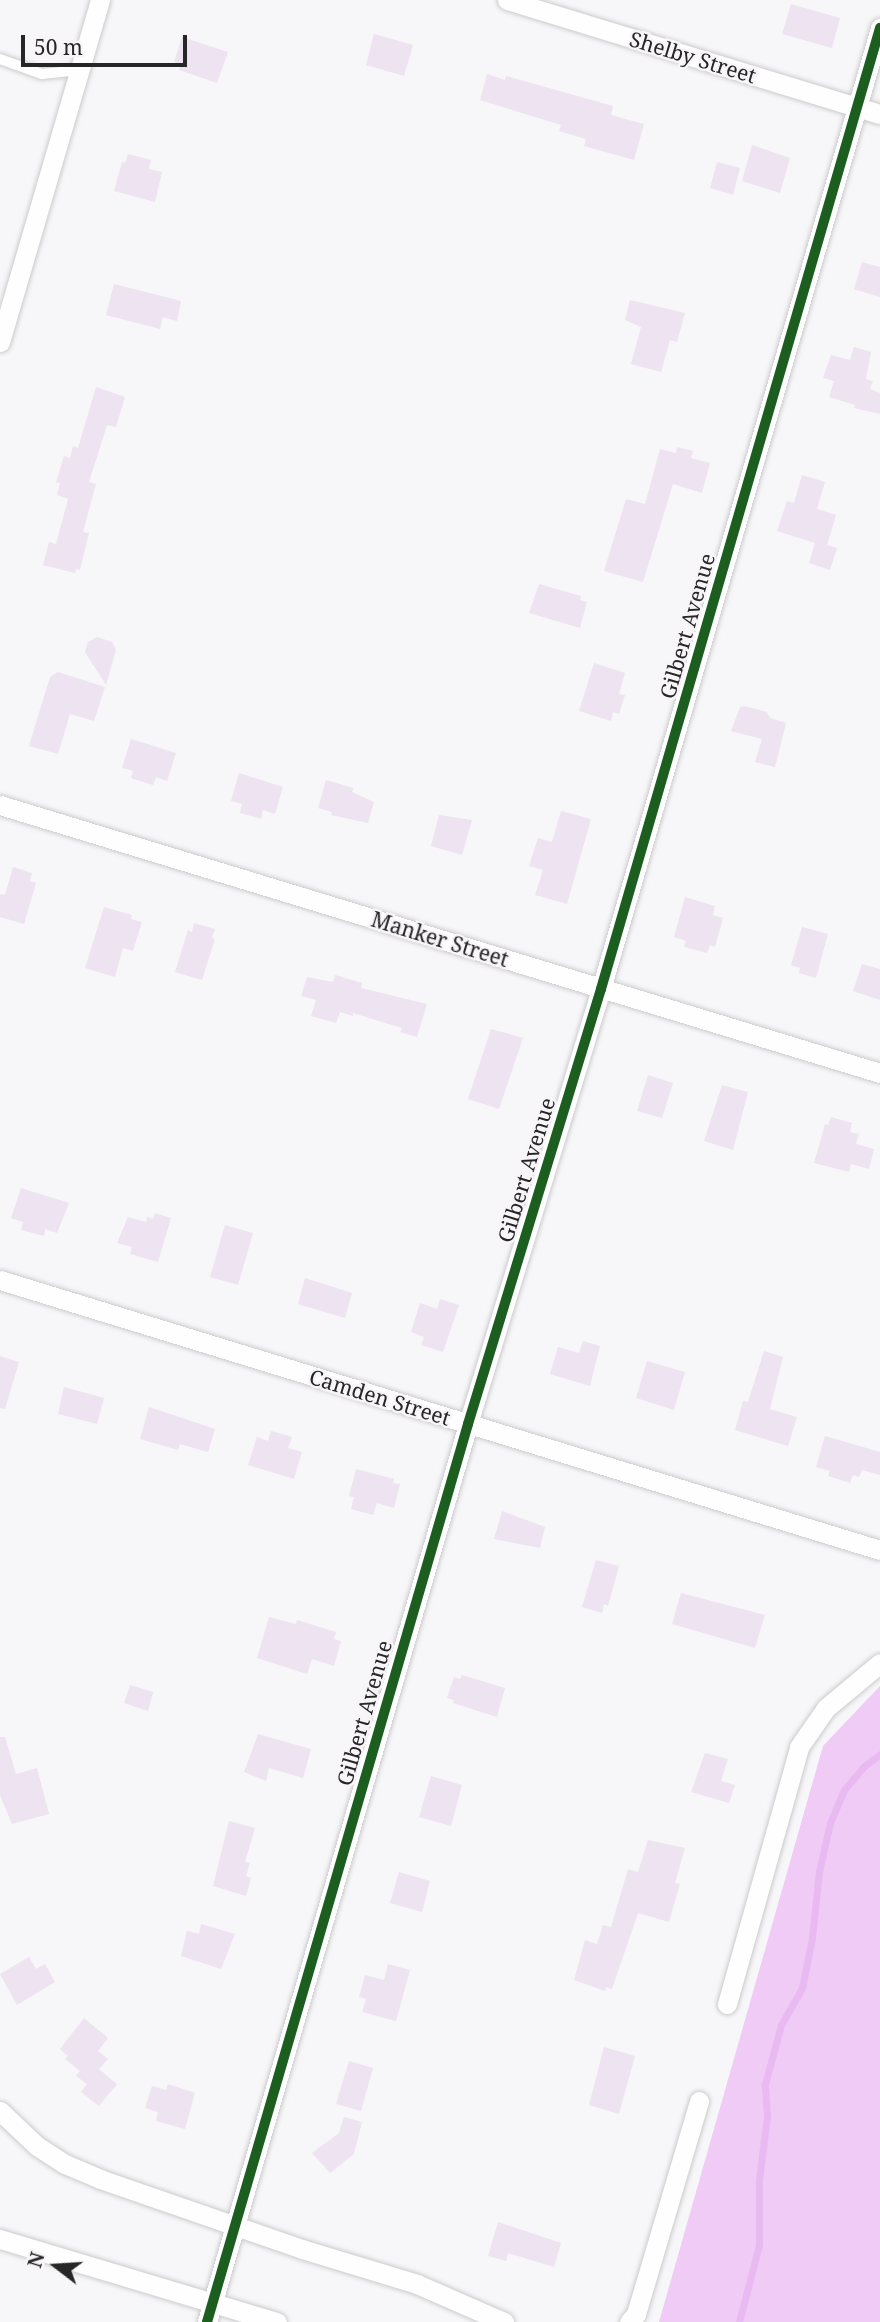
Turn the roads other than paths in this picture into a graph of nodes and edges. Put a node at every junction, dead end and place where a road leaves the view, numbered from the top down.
1 (100, 0) edge
2 (507, 0) edge
3 (880, 28) edge
4 (0, 59) edge
5 (80, 70) junction
6 (858, 107) junction
7 (880, 114) edge
8 (0, 342) edge
9 (0, 804) edge
10 (601, 989) junction
11 (880, 1073) edge
12 (0, 1280) edge
13 (468, 1424) junction
14 (880, 1550) edge
15 (880, 1663) edge
16 (727, 2004) dead end
17 (699, 2101) dead end
18 (0, 2111) edge
19 (235, 2224) junction
20 (0, 2239) edge
21 (212, 2302) junction
22 (207, 2322) edge
23 (277, 2322) edge
24 (504, 2322) edge
25 (629, 2322) edge

1 - 5 street
2 - 6 street, Shelby Street
3 - 6 street, Gilbert Avenue
4 - 5 lane
5 - 8 street
6 - 7 street, Shelby Street
6 - 10 street, Gilbert Avenue
9 - 10 street, Manker Street
10 - 11 street, Manker Street
10 - 13 street, Gilbert Avenue
12 - 13 street, Camden Street
13 - 14 street, Camden Street
13 - 19 street, Gilbert Avenue
15 - 16 street
17 - 25 street
18 - 19 street
19 - 21 street, Gilbert Avenue
19 - 24 street
20 - 21 street
21 - 22 street, Gilbert Avenue
21 - 23 street

